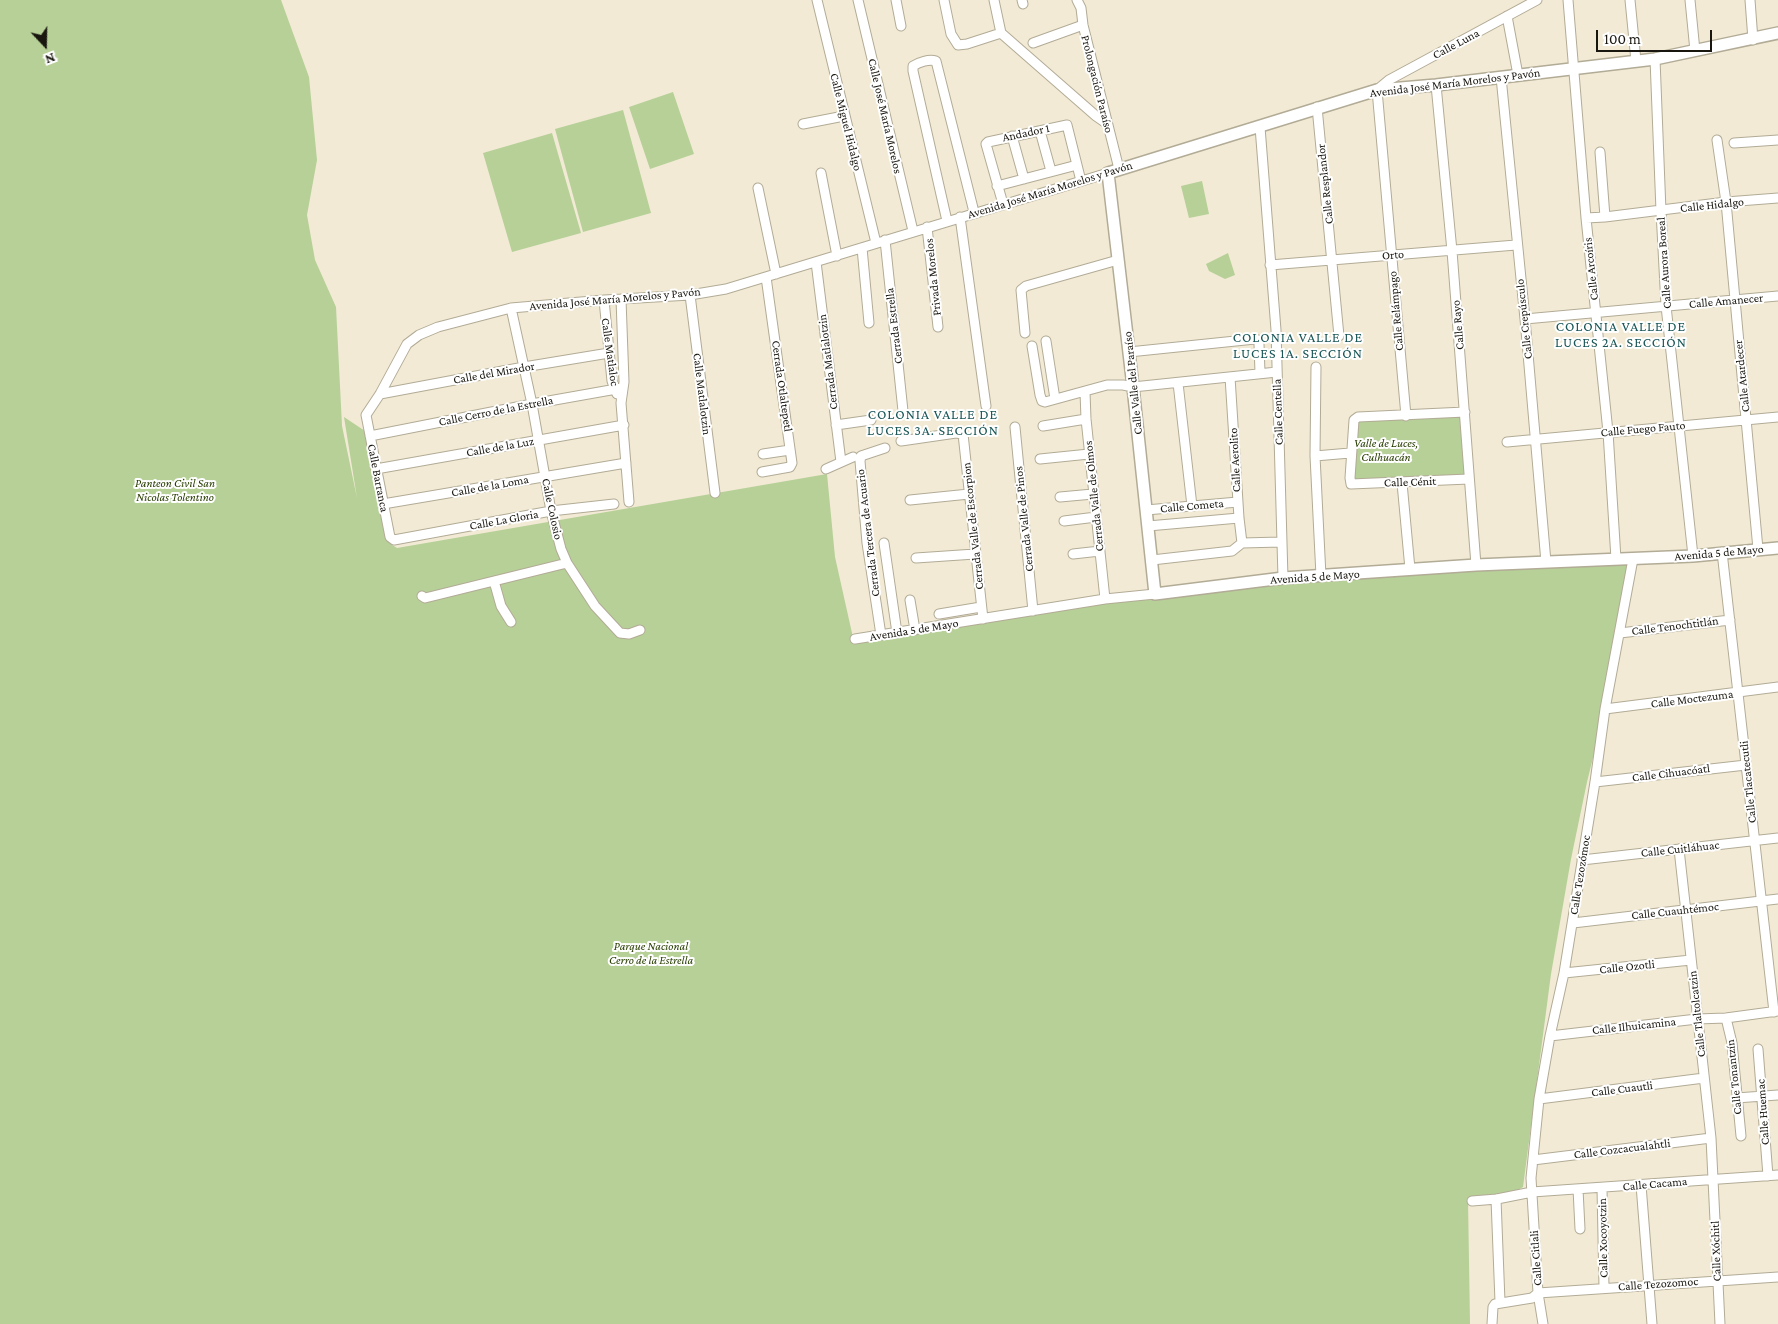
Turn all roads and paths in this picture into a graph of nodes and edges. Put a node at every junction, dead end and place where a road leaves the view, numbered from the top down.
1 (817, 0) edge
2 (858, 0) edge
3 (896, 0) edge
4 (944, 0) edge
5 (994, 0) edge
6 (1088, 0) edge
7 (1537, 0) edge
8 (1568, 0) edge
9 (1630, 0) edge
10 (1690, 0) edge
11 (1750, 0) edge
12 (1079, 4) edge
13 (1507, 16) junction
14 (1083, 25) junction
15 (901, 26) dead end
16 (1001, 33) junction
17 (1778, 33) edge
18 (1753, 40) junction
19 (1033, 43) dead end
20 (1695, 51) junction
21 (1655, 59) junction
22 (1636, 61) junction
23 (1574, 68) junction
24 (1518, 75) junction
25 (1501, 77) junction
26 (1436, 85) junction
27 (1377, 90) junction
28 (1317, 108) junction
29 (844, 116) junction
30 (1106, 123) junction
31 (803, 124) dead end
32 (1260, 127) junction
33 (1040, 131) junction
34 (1012, 136) junction
35 (1717, 140) dead end
36 (1778, 140) edge
37 (1734, 143) dead end
38 (1600, 152) dead end
39 (1077, 165) junction
40 (1051, 171) junction
41 (1114, 171) junction
42 (821, 173) dead end
43 (1024, 179) junction
44 (1081, 181) junction
45 (997, 186) junction
46 (758, 188) dead end
47 (1778, 198) edge
48 (1726, 202) junction
49 (1003, 204) junction
50 (1661, 211) junction
51 (974, 212) junction
52 (960, 217) junction
53 (1586, 218) junction
54 (1605, 218) junction
55 (947, 221) junction
56 (927, 227) junction
57 (913, 231) junction
58 (885, 240) junction
59 (876, 244) junction
60 (1516, 244) junction
61 (862, 248) junction
62 (1452, 251) junction
63 (1391, 255) junction
64 (837, 256) junction
65 (1118, 260) junction
66 (1332, 260) junction
67 (816, 262) junction
68 (1270, 265) junction
69 (776, 274) junction
70 (766, 277) junction
71 (690, 295) junction
72 (1778, 296) edge
73 (621, 299) junction
74 (604, 300) junction
75 (1734, 300) junction
76 (1666, 306) junction
77 (511, 308) junction
78 (1595, 311) junction
79 (1525, 319) junction
80 (869, 323) dead end
81 (938, 328) dead end
82 (1025, 333) dead end
83 (1339, 336) dead end
84 (1046, 341) dead end
85 (1032, 346) dead end
86 (1129, 352) junction
87 (609, 353) junction
88 (524, 367) junction
89 (1316, 367) dead end
90 (1277, 372) junction
91 (1260, 373) junction
92 (1230, 377) junction
93 (1178, 383) junction
94 (1134, 387) junction
95 (619, 389) junction
96 (1085, 392) junction
97 (380, 394) junction
98 (1055, 399) junction
99 (532, 404) junction
100 (986, 406) dead end
101 (903, 411) dead end
102 (1465, 412) junction
103 (366, 415) joint
104 (1406, 416) junction
105 (1778, 416) edge
106 (1086, 419) junction
107 (871, 420) dead end
108 (1746, 420) junction
109 (624, 425) junction
110 (836, 425) junction
111 (1679, 425) junction
112 (1043, 426) dead end
113 (1015, 427) dead end
114 (1608, 432) junction
115 (370, 436) junction
116 (1536, 439) junction
117 (539, 441) junction
118 (901, 441) dead end
119 (1507, 442) dead end
120 (885, 448) dead end
121 (790, 450) junction
122 (1350, 453) junction
123 (763, 454) dead end
124 (1089, 454) junction
125 (1315, 456) junction
126 (853, 457) dead end
127 (1040, 459) dead end
128 (841, 462) junction
129 (626, 463) junction
130 (376, 469) junction
131 (826, 469) dead end
132 (762, 472) dead end
133 (545, 476) junction
134 (1469, 479) junction
135 (1402, 482) junction
136 (715, 493) dead end
137 (968, 494) junction
138 (1093, 494) junction
139 (1060, 497) dead end
140 (910, 500) dead end
141 (629, 502) dead end
142 (1238, 502) junction
143 (384, 504) junction
144 (614, 504) dead end
145 (1192, 506) junction
146 (1146, 510) junction
147 (551, 511) junction
148 (1096, 517) junction
149 (1239, 518) junction
150 (1064, 521) dead end
151 (1148, 526) junction
152 (394, 540) joint
153 (1242, 542) junction
154 (1281, 542) junction
155 (884, 543) dead end
156 (1778, 548) edge
157 (1758, 549) junction
158 (1100, 551) junction
159 (1722, 552) junction
160 (975, 554) junction
161 (1073, 554) dead end
162 (1693, 556) junction
163 (916, 558) dead end
164 (1616, 559) junction
165 (1633, 559) junction
166 (1152, 560) junction
167 (1546, 562) junction
168 (566, 563) junction
169 (1476, 565) junction
170 (1410, 569) junction
171 (1321, 576) junction
172 (1284, 578) junction
173 (494, 581) junction
174 (1155, 594) junction
175 (422, 596) dead end
176 (1105, 599) junction
177 (910, 600) dead end
178 (981, 607) junction
179 (1033, 611) junction
180 (939, 614) dead end
181 (983, 619) junction
182 (1730, 620) junction
183 (511, 622) dead end
184 (640, 630) dead end
185 (915, 630) junction
186 (897, 633) junction
187 (1620, 633) junction
188 (881, 635) junction
189 (855, 639) dead end
190 (1778, 688) edge
191 (1738, 693) junction
192 (1605, 709) junction
193 (1746, 765) junction
194 (1595, 782) junction
195 (1778, 838) edge
196 (1754, 840) junction
197 (1679, 849) junction
198 (1582, 860) junction
199 (1778, 900) edge
200 (1762, 901) junction
201 (1684, 910) junction
202 (1573, 923) junction
203 (1691, 960) junction
204 (1564, 973) junction
205 (1776, 1012) edge
206 (1726, 1018) junction
207 (1697, 1019) junction
208 (1550, 1036) junction
209 (1758, 1049) dead end
210 (1704, 1078) junction
211 (1778, 1095) edge
212 (1762, 1096) junction
213 (1736, 1098) junction
214 (1539, 1099) junction
215 (1741, 1136) dead end
216 (1711, 1138) junction
217 (1533, 1160) junction
218 (1773, 1175) edge
219 (1714, 1179) junction
220 (1641, 1185) junction
221 (1602, 1188) junction
222 (1578, 1189) junction
223 (1532, 1192) junction
224 (1496, 1199) junction
225 (1472, 1201) dead end
226 (1580, 1229) dead end
227 (1778, 1277) edge
228 (1717, 1280) junction
229 (1649, 1285) junction
230 (1604, 1288) junction
231 (1538, 1293) junction
232 (1500, 1302) junction
233 (1492, 1324) edge
234 (1543, 1324) edge
235 (1652, 1324) edge
236 (1720, 1324) edge

1 - 29 street, Calle Miguel Hidalgo
2 - 57 street, Calle José María Morelos
3 - 15 street
4 - 16 street
5 - 16 street
6 - 12 street
7 - 13 street, Calle Luna
8 - 23 street, Calle Arcoíris
9 - 22 street
10 - 20 street
11 - 18 street
12 - 14 street, Prolongación Paraíso
13 - 24 street
13 - 27 street, Calle Luna
14 - 19 street
14 - 30 street, Prolongación Paraíso
16 - 30 street
17 - 18 street, Avenida José María Morelos y Pavón
18 - 20 street, Avenida José María Morelos y Pavón
20 - 21 street, Avenida José María Morelos y Pavón
21 - 22 street, Avenida José María Morelos y Pavón
21 - 50 street, Calle Aurora Boreal
22 - 23 street, Avenida José María Morelos y Pavón
23 - 24 street, Avenida José María Morelos y Pavón
23 - 53 street, Calle Arcoíris
24 - 25 street, Avenida José María Morelos y Pavón
25 - 26 street, Avenida José María Morelos y Pavón
25 - 60 street, Calle Crepúsculo
26 - 27 street, Avenida José María Morelos y Pavón
26 - 62 street, Calle Rayo
27 - 28 street, Avenida José María Morelos y Pavón
27 - 63 street, Calle Relámpago
28 - 32 street, Avenida José María Morelos y Pavón
28 - 66 street, Calle Resplandor
29 - 31 street
29 - 59 street, Calle Miguel Hidalgo
30 - 41 street, Prolongación Paraíso
32 - 41 street, Avenida José María Morelos y Pavón
32 - 68 street, Calle Centella
33 - 34 street, Andador 1
33 - 39 street, Andador 1
33 - 40 street
34 - 43 street
34 - 45 street, Andador 1
35 - 48 street, Calle Atardecer
36 - 37 street
38 - 54 street
39 - 40 street
39 - 44 street
40 - 43 street
41 - 44 street, Avenida José María Morelos y Pavón
41 - 65 street, Calle Valle del Paraíso
42 - 64 street
43 - 45 street
44 - 49 street, Avenida José María Morelos y Pavón
45 - 49 street
46 - 69 street
47 - 48 street, Calle Hidalgo
48 - 50 street, Calle Hidalgo
48 - 75 street, Calle Atardecer
49 - 51 street, Avenida José María Morelos y Pavón
50 - 54 street, Calle Hidalgo
50 - 76 street, Calle Aurora Boreal
51 - 52 street, Avenida José María Morelos y Pavón
51 - 55 street
52 - 55 street, Avenida José María Morelos y Pavón
52 - 100 street
53 - 54 street, Calle Hidalgo
53 - 78 street, Calle Arcoíris
55 - 56 street, Avenida José María Morelos y Pavón
56 - 57 street, Avenida José María Morelos y Pavón
56 - 81 street, Privada Morelos
57 - 58 street, Avenida José María Morelos y Pavón
58 - 59 street, Avenida José María Morelos y Pavón
58 - 101 street, Cerrada Estrella
59 - 61 street, Avenida José María Morelos y Pavón
60 - 62 street, Orto
60 - 79 street, Calle Crepúsculo
61 - 64 street, Avenida José María Morelos y Pavón
61 - 80 street
62 - 63 street, Orto
62 - 102 street, Calle Rayo
63 - 66 street, Orto
63 - 104 street, Calle Relámpago
64 - 67 street, Avenida José María Morelos y Pavón
65 - 82 street
65 - 86 street, Calle Valle del Paraíso
66 - 68 street, Orto
66 - 83 street, Calle Resplandor
67 - 69 street, Avenida José María Morelos y Pavón
67 - 110 street, Cerrada Matlalotzin
68 - 90 street, Calle Centella
69 - 70 street, Avenida José María Morelos y Pavón
70 - 71 street, Avenida José María Morelos y Pavón
70 - 121 street, Cerrada Otlaltepetl
71 - 73 street, Avenida José María Morelos y Pavón
71 - 136 street, Calle Matlalotzin
72 - 75 street, Calle Amanecer
73 - 74 street, Avenida José María Morelos y Pavón
73 - 95 street, Calle Matlaloc
74 - 77 street, Avenida José María Morelos y Pavón
74 - 87 street, Calle Matlaloc
75 - 76 street, Calle Amanecer
75 - 108 street, Calle Atardecer
76 - 78 street, Calle Amanecer
76 - 111 street, Calle Aurora Boreal
77 - 88 street, Calle Colosio
77 - 97 street, Avenida José María Morelos y Pavón
78 - 79 street, Calle Amanecer
78 - 114 street, Calle Arcoíris
79 - 116 street, Calle Crepúsculo
84 - 98 street
85 - 98 street
86 - 91 street
86 - 94 street, Calle Valle del Paraíso
87 - 88 street, Calle del Mirador
87 - 95 street, Calle Matlaloc
88 - 97 street, Calle del Mirador
88 - 99 street, Calle Colosio
89 - 125 street
90 - 91 street
90 - 154 street, Calle Centella
91 - 92 street
92 - 93 street
92 - 142 street, Calle Aerolito
93 - 94 street
93 - 145 street
94 - 96 street
94 - 146 street, Calle Valle del Paraíso
95 - 99 street, Calle Cerro de la Estrella
95 - 109 street, Calle Matlaloc
96 - 98 street
96 - 106 street, Cerrada Valle de Olmos
97 - 103 street, Avenida José María Morelos y Pavón
99 - 115 street, Calle Cerro de la Estrella
99 - 117 street, Calle Colosio
102 - 104 street
102 - 134 street, Calle Rayo
103 - 115 street, Calle Barranca
104 - 122 street
105 - 108 street, Calle Fuego Fauto
106 - 112 street
106 - 124 street, Cerrada Valle de Olmos
107 - 110 street
108 - 111 street, Calle Fuego Fauto
108 - 157 street, Calle Atardecer
109 - 117 street, Calle de la Luz
109 - 129 street, Calle Matlaloc
110 - 128 street, Cerrada Matlalotzin
111 - 114 street, Calle Fuego Fauto
111 - 162 street, Calle Aurora Boreal
113 - 179 street, Cerrada Valle de Pinos
114 - 116 street, Calle Fuego Fauto
114 - 164 street, Calle Arcoíris
115 - 130 street, Calle Barranca
116 - 119 street, Calle Fuego Fauto
116 - 167 street, Calle Crepúsculo
117 - 130 street, Calle de la Luz
117 - 133 street, Calle Colosio
118 - 137 street, Cerrada Valle de Escorpion
120 - 188 street, Cerrada Tercera de Acuario
121 - 123 street
121 - 132 street, Cerrada Otlaltepetl
122 - 125 street
122 - 135 street, Calle Cénit
124 - 127 street
124 - 138 street, Cerrada Valle de Olmos
125 - 171 street
126 - 128 street
128 - 131 street
129 - 133 street, Calle de la Loma
129 - 141 street, Calle Matlaloc
130 - 143 street, Calle Barranca
133 - 143 street, Calle de la Loma
133 - 147 street, Calle Colosio
134 - 135 street, Calle Cénit
134 - 169 street, Calle Rayo
135 - 170 street
137 - 140 street
137 - 160 street, Cerrada Valle de Escorpion
138 - 139 street
138 - 148 street, Cerrada Valle de Olmos
142 - 145 street, Calle Cometa
142 - 149 street, Calle Aerolito
143 - 152 street, Calle Barranca
144 - 147 street, Calle La Gloria
145 - 146 street, Calle Cometa
146 - 151 street, Calle Valle del Paraíso
147 - 152 street, Calle La Gloria
147 - 168 street, Calle Colosio
148 - 150 street
148 - 158 street, Cerrada Valle de Olmos
149 - 151 street
149 - 153 street, Calle Aerolito
151 - 166 street, Calle Valle del Paraíso
153 - 154 street
153 - 166 street
154 - 172 street, Calle Centella
155 - 186 street
156 - 157 street, Avenida 5 de Mayo
157 - 159 street, Avenida 5 de Mayo
158 - 161 street
158 - 176 street, Cerrada Valle de Olmos
159 - 162 street, Avenida 5 de Mayo
159 - 182 street, Calle Tlacatecutli
160 - 163 street
160 - 178 street, Cerrada Valle de Escorpion
162 - 165 street, Avenida 5 de Mayo
164 - 165 street, Avenida 5 de Mayo
164 - 167 street, Avenida 5 de Mayo
165 - 187 street, Calle Tezozómoc
166 - 174 street, Calle Valle del Paraíso
167 - 169 street, Avenida 5 de Mayo
168 - 173 street
168 - 184 street, Calle Colosio
169 - 170 street, Avenida 5 de Mayo
170 - 171 street, Avenida 5 de Mayo
171 - 172 street, Avenida 5 de Mayo
172 - 174 street, Avenida 5 de Mayo
173 - 175 street
173 - 183 street
174 - 176 street, Avenida 5 de Mayo
176 - 179 street, Avenida 5 de Mayo
177 - 185 street
178 - 180 street
178 - 181 street, Cerrada Valle de Escorpion
179 - 181 street, Avenida 5 de Mayo
181 - 185 street, Avenida 5 de Mayo
182 - 187 street, Calle Tenochtitlán
182 - 191 street, Calle Tlacatecutli
185 - 186 street, Avenida 5 de Mayo
186 - 188 street, Avenida 5 de Mayo
187 - 192 street, Calle Tezozómoc
188 - 189 street, Avenida 5 de Mayo
190 - 191 street, Calle Moctezuma
191 - 192 street, Calle Moctezuma
191 - 193 street, Calle Tlacatecutli
192 - 194 street, Calle Tezozómoc
193 - 194 street, Calle Cihuacóatl
193 - 196 street, Calle Tlacatecutli
194 - 198 street, Calle Tezozómoc
195 - 196 street, Calle Cuitláhuac
196 - 197 street, Calle Cuitláhuac
196 - 200 street, Calle Tlacatecutli
197 - 198 street, Calle Cuitláhuac
197 - 201 street, Calle Tlaltolcatzin
198 - 202 street, Calle Tezozómoc
199 - 200 street, Calle Cuauhtémoc
200 - 201 street, Calle Cuauhtémoc
200 - 205 street, Calle Tlacatecutli
201 - 202 street, Calle Cuauhtémoc
201 - 203 street, Calle Tlaltolcatzin
202 - 204 street, Calle Tezozómoc
203 - 204 street, Calle Ozotli
203 - 207 street, Calle Tlaltolcatzin
204 - 208 street, Calle Tezozómoc
205 - 206 street, Calle Ilhuicamina
206 - 207 street, Calle Ilhuicamina
206 - 213 street, Calle Tonantzín
207 - 208 street, Calle Ilhuicamina
207 - 210 street, Calle Tlaltolcatzin
208 - 214 street, Calle Tezozómoc
209 - 212 street, Calle Huemac
210 - 214 street, Calle Cuautli
210 - 216 street, Calle Tlaltolcatzin
211 - 212 street
212 - 213 street
212 - 218 street, Calle Huemac
213 - 215 street, Calle Tonantzín
214 - 217 street, Calle Tezozómoc
216 - 217 street, Calle Cozcacualahtli
216 - 219 street, Calle Tlaltolcatzin
217 - 223 street, Calle Tezozómoc
218 - 219 street, Calle Cacama
219 - 220 street, Calle Cacama
219 - 228 street, Calle Xóchitl
220 - 221 street, Calle Cacama
220 - 229 street
221 - 222 street, Calle Cacama
221 - 230 street, Calle Xocoyotzin
222 - 223 street, Calle Cacama
222 - 226 street
223 - 224 street, Calle Cacama
223 - 231 street, Calle Citlali
224 - 225 street, Calle Cacama
224 - 232 street
227 - 228 street, Calle Tezozomoc
228 - 229 street, Calle Tezozomoc
228 - 236 street, Calle Xóchitl
229 - 230 street, Calle Tezozomoc
229 - 235 street
230 - 231 street, Calle Tezozomoc
231 - 232 street, Calle Tezozomoc
231 - 234 street, Calle Citlali
232 - 233 street

